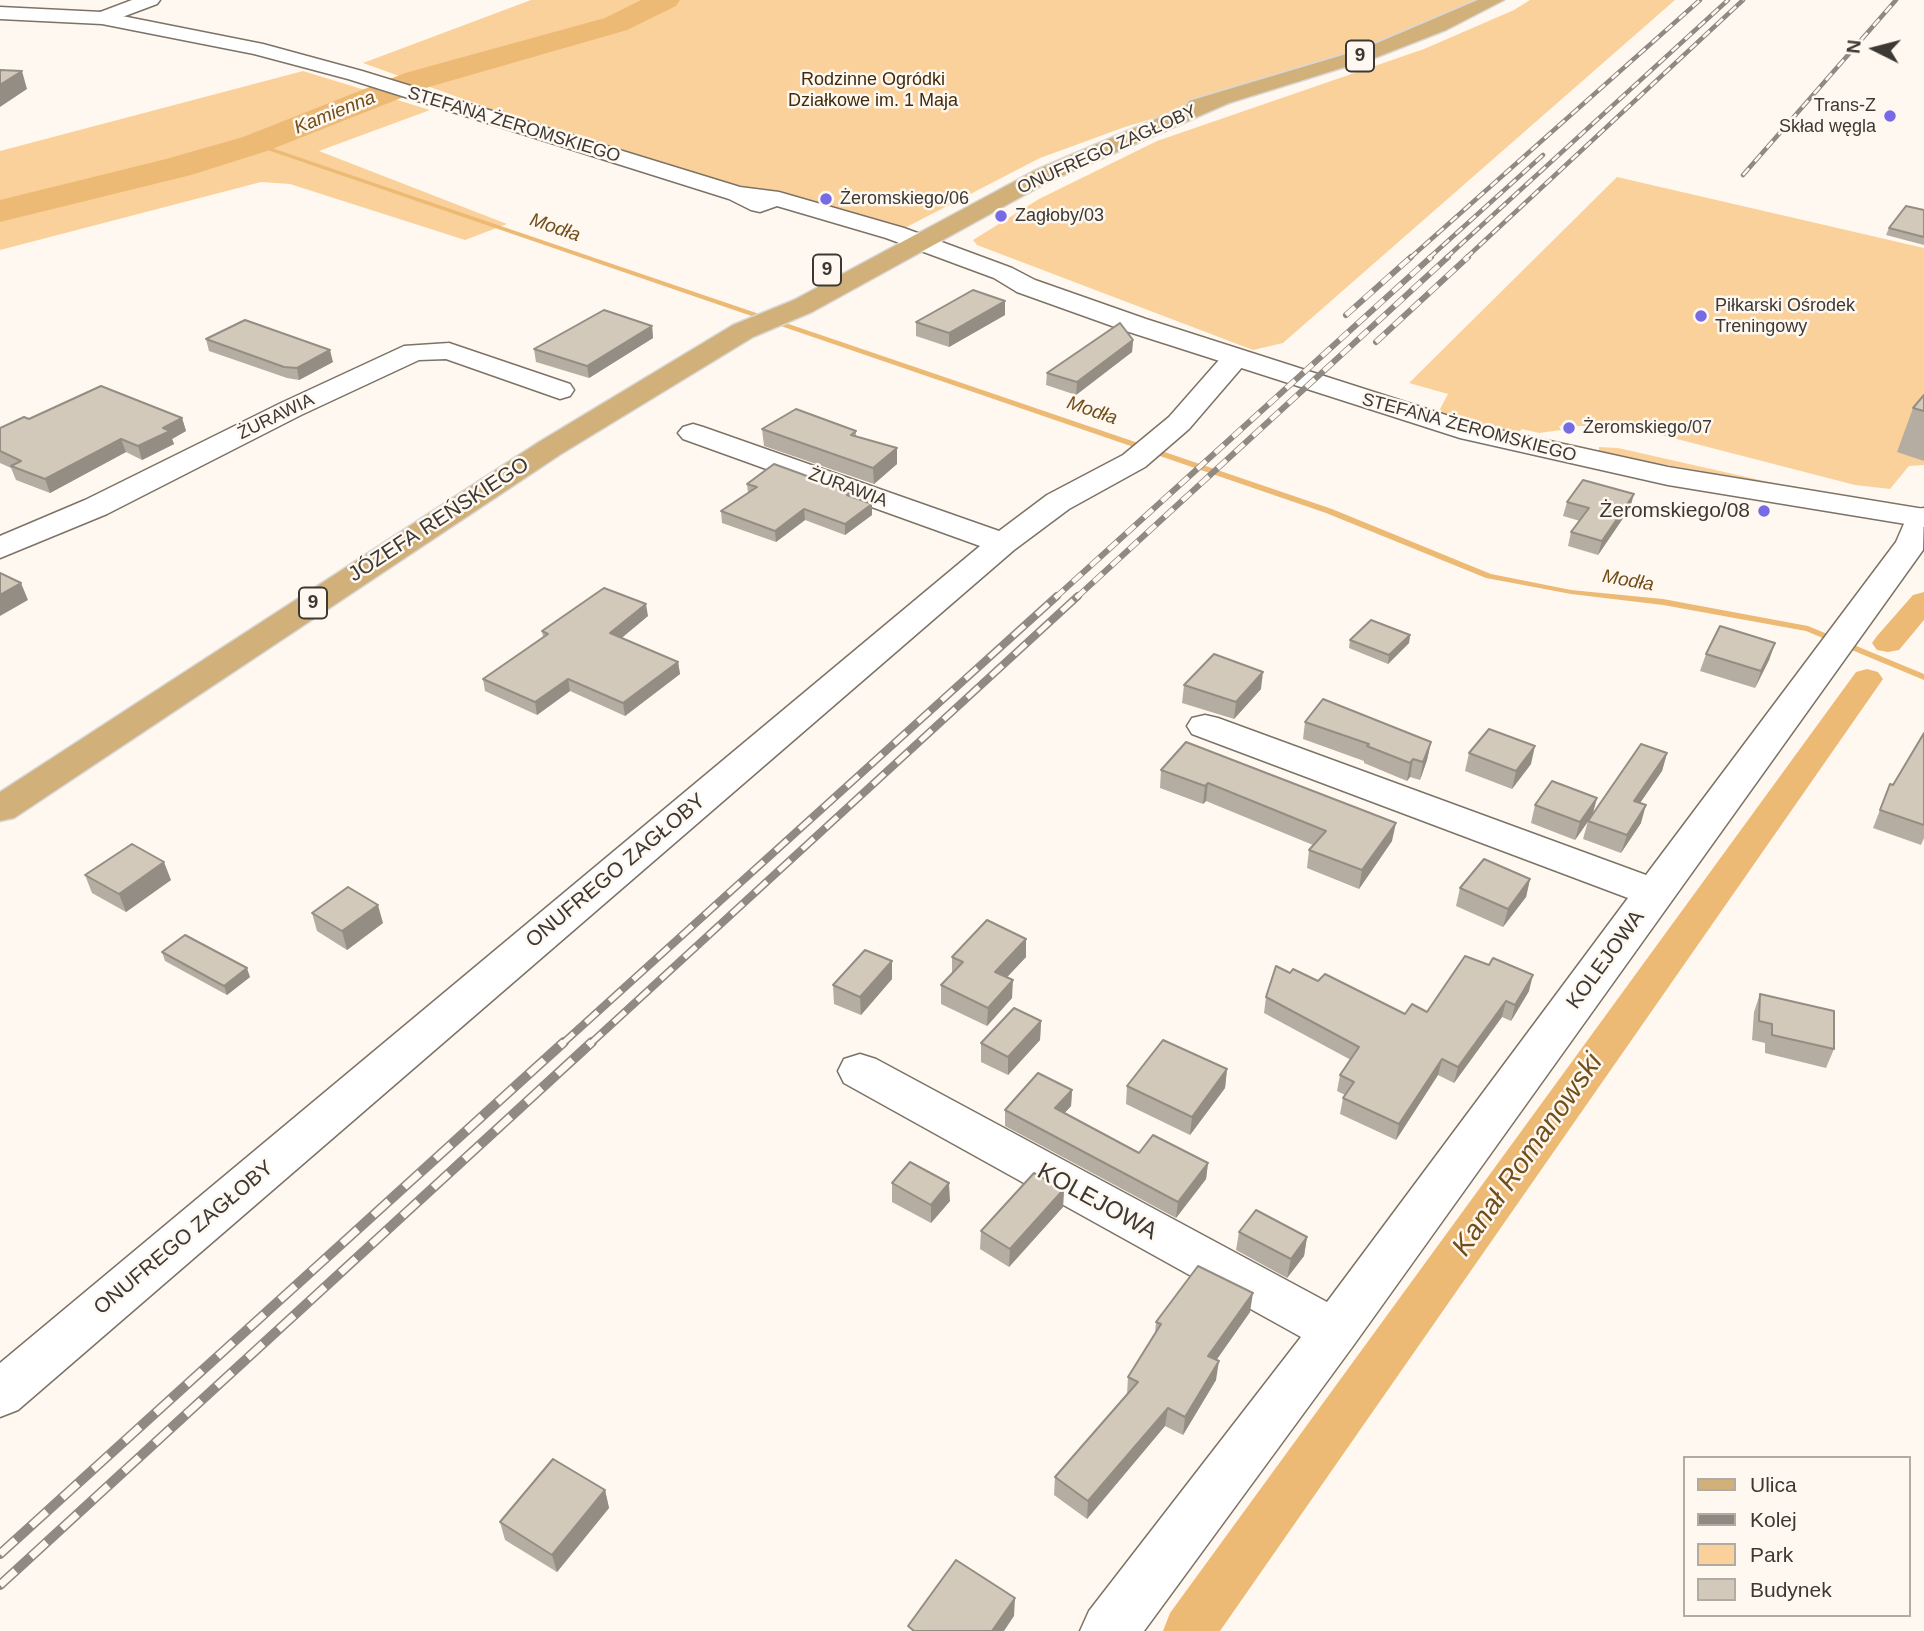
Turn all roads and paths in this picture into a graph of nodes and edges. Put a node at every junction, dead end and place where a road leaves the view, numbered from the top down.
1 (150, 0) edge
2 (1494, 0) edge
3 (0, 13) edge
4 (102, 18) junction
5 (898, 242) junction
6 (743, 331) junction
7 (1236, 358) junction
8 (561, 390) dead end
9 (693, 433) dead end
10 (1923, 514) edge
11 (1003, 543) junction
12 (0, 548) edge
13 (1205, 726) dead end
14 (0, 809) edge
15 (1654, 894) junction
16 (860, 1070) dead end
17 (1335, 1331) junction
18 (0, 1394) edge
19 (1109, 1631) edge

1 - 4 street
2 - 5 main road, ONUFREGO ZAGŁOBY / 9
3 - 4 street, STEFANA ŻEROMSKIEGO
4 - 5 street, STEFANA ŻEROMSKIEGO
5 - 6 main road, JÓZEFA REŃSKIEGO / 9
5 - 6 main road, JÓZEFA REŃSKIEGO / 9
5 - 7 street, STEFANA ŻEROMSKIEGO
6 - 14 main road, JÓZEFA REŃSKIEGO / 9
7 - 10 street, STEFANA ŻEROMSKIEGO
7 - 11 street, ONUFREGO ZAGŁOBY
8 - 12 street, ŻURAWIA
9 - 11 street, ŻURAWIA
10 - 15 street, KOLEJOWA
11 - 18 street, ONUFREGO ZAGŁOBY
13 - 15 street, KOLEJOWA
15 - 17 street, KOLEJOWA
16 - 17 street, KOLEJOWA
17 - 19 street, KOLEJOWA

